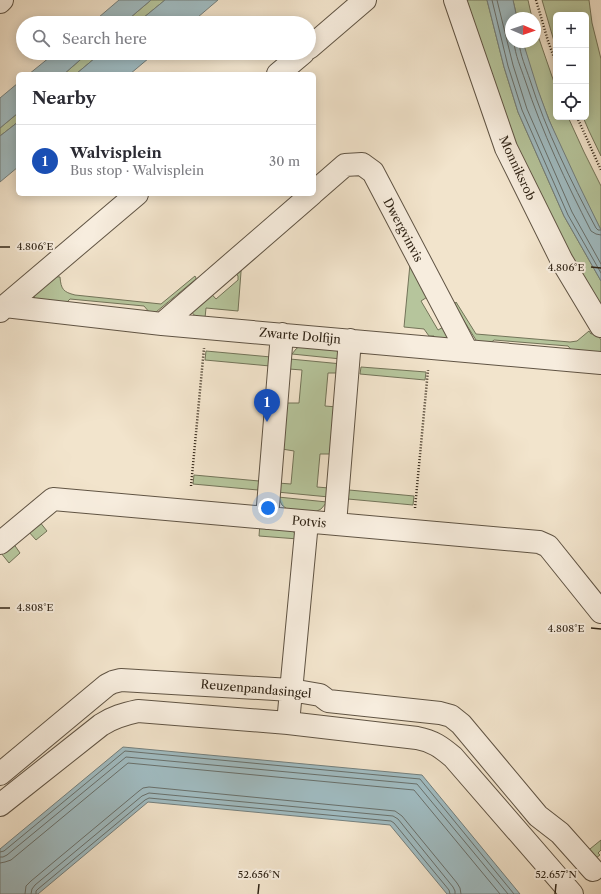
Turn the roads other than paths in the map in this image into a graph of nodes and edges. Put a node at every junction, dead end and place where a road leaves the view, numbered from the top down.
1 (365, 0) edge
2 (456, 0) edge
3 (316, 42) edge
4 (295, 60) edge
5 (280, 72) edge
6 (316, 190) edge
7 (135, 196) edge
8 (310, 196) edge
9 (3, 308) edge
10 (162, 324) junction
11 (601, 326) edge
12 (282, 334) junction
13 (350, 340) junction
14 (467, 351) junction
15 (601, 363) edge
16 (267, 518) junction
17 (307, 522) junction
18 (335, 524) junction
19 (0, 543) edge
20 (601, 612) edge
21 (291, 690) junction
22 (288, 723) junction
23 (0, 774) edge
24 (0, 806) edge
25 (597, 867) edge
26 (570, 892) edge

1 - 3 street
2 - 11 street, Monniksrob
4 - 5 street
6 - 14 street, Dwergvinvis
7 - 9 street
8 - 10 street, Dwergvinvis
9 - 10 street, Zwarte Dolfijn
10 - 12 street, Zwarte Dolfijn
12 - 13 street, Zwarte Dolfijn
12 - 16 street
13 - 14 street, Zwarte Dolfijn
13 - 18 street
14 - 15 street, Zwarte Dolfijn
16 - 17 street, Potvis
16 - 19 street, Potvis
17 - 18 street, Potvis
17 - 21 street
18 - 20 street, Potvis
21 - 22 street
21 - 23 street, Reuzenpandasingel
21 - 25 street, Reuzenpandasingel
22 - 24 street
22 - 26 street
25 - 26 street

